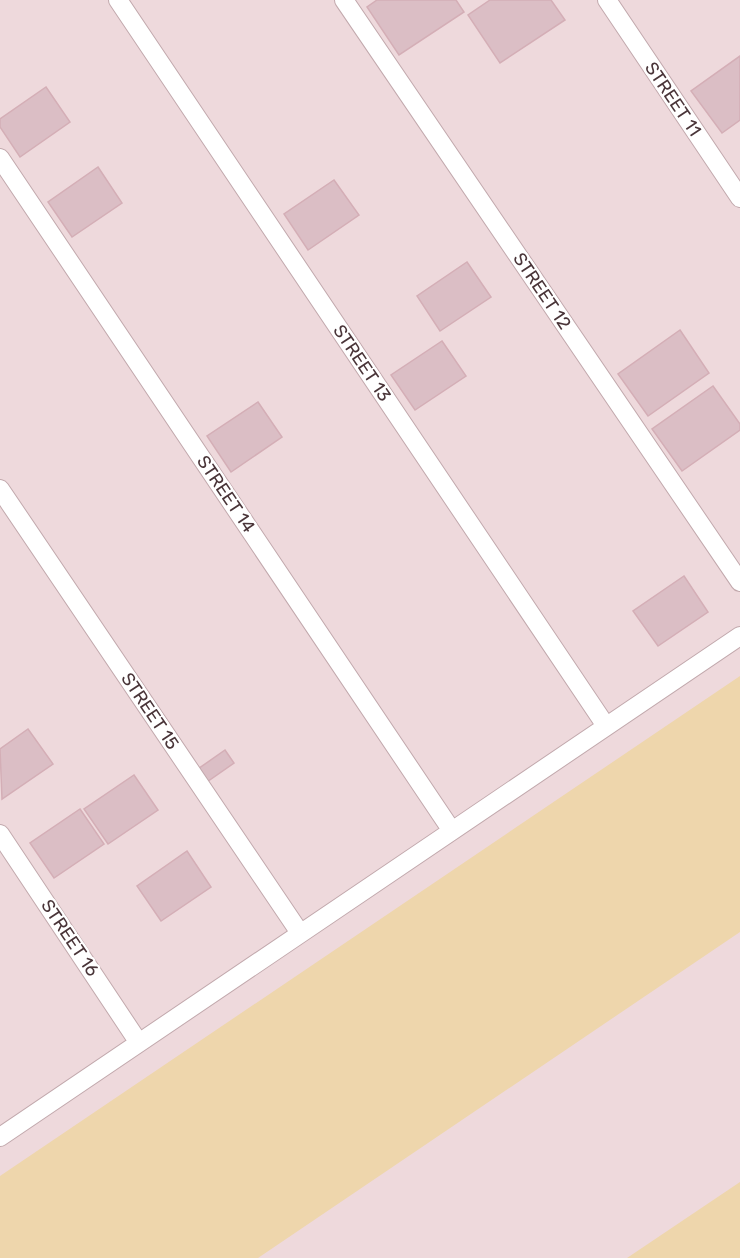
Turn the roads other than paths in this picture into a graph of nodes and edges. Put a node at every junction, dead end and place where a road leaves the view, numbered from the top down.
1 (118, 0) edge
2 (344, 0) edge
3 (607, 0) edge
4 (0, 158) edge
5 (740, 198) edge
6 (0, 489) edge
7 (740, 582) edge
8 (740, 636) edge
9 (606, 726) junction
10 (452, 831) junction
11 (0, 834) edge
12 (300, 933) junction
13 (139, 1042) junction
14 (0, 1137) edge

1 - 9 street, STREET 13
2 - 7 street, STREET 12
3 - 5 street, STREET 11
4 - 10 street, STREET 14
6 - 12 street, STREET 15
8 - 9 street
9 - 10 street
10 - 12 street
11 - 13 street, STREET 16
12 - 13 street
13 - 14 street

